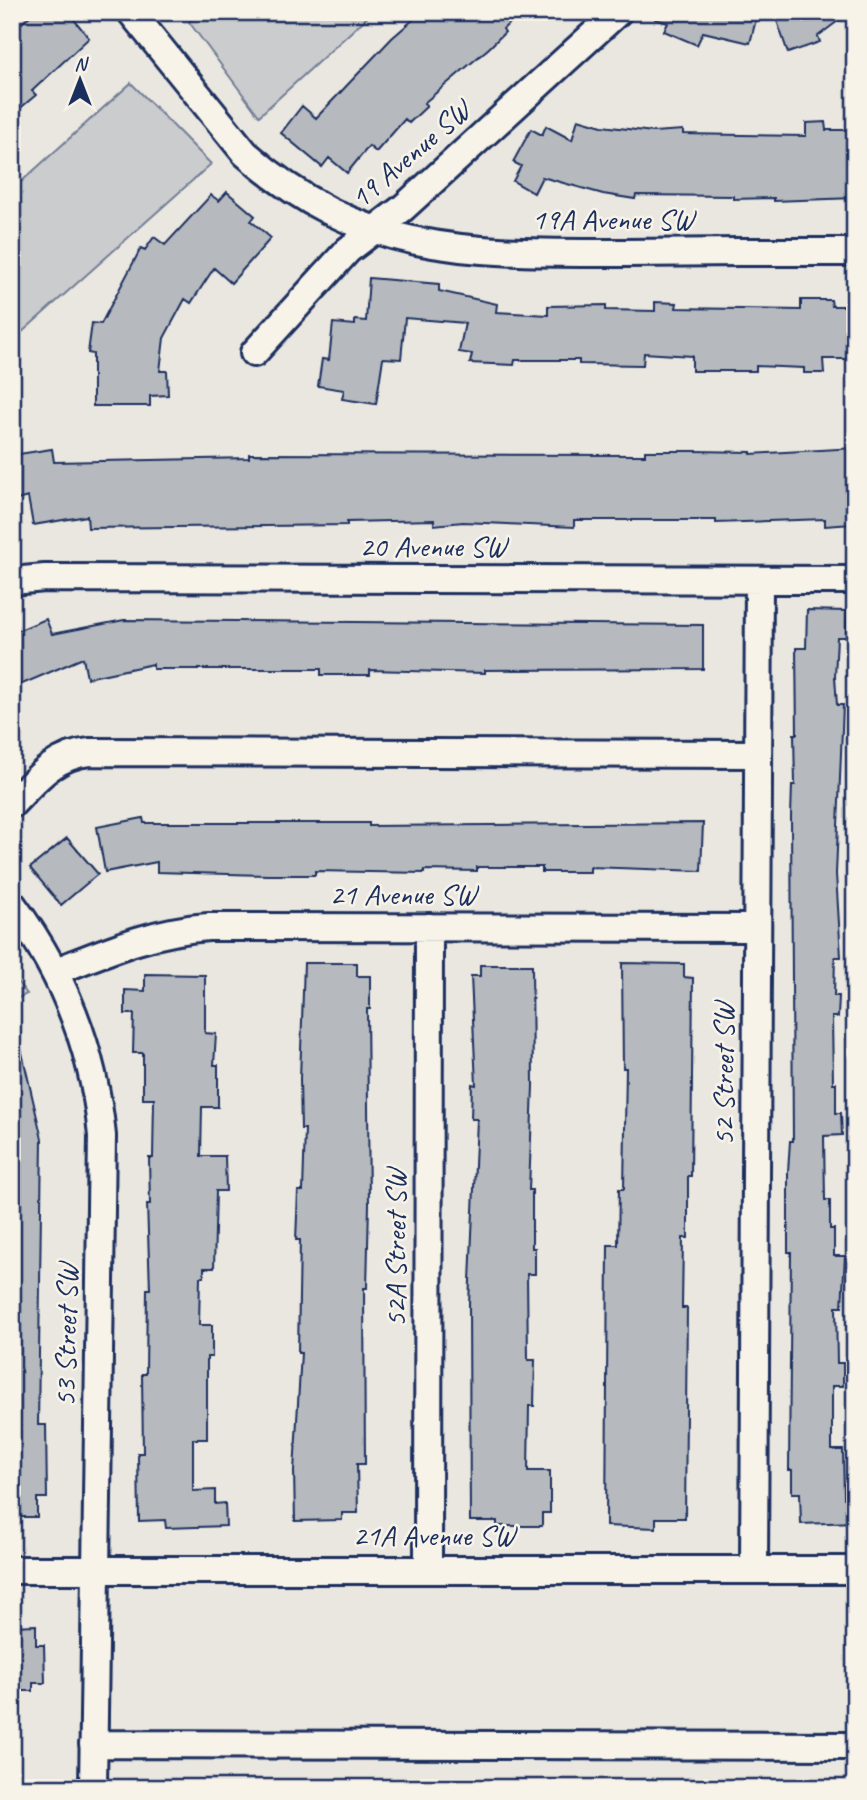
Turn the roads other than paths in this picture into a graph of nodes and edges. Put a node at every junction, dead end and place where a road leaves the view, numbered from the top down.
1 (131, 12) edge
2 (618, 12) edge
3 (374, 230) junction
4 (855, 252) edge
5 (254, 353) dead end
6 (759, 580) junction
7 (855, 580) edge
8 (12, 581) edge
9 (758, 754) junction
10 (12, 804) edge
11 (12, 904) edge
12 (429, 927) junction
13 (757, 928) junction
14 (56, 971) junction
15 (97, 1568) junction
16 (428, 1569) junction
17 (754, 1569) junction
18 (12, 1570) edge
19 (855, 1570) edge
20 (93, 1744) junction
21 (855, 1746) edge
22 (93, 1788) edge

1 - 3 street
2 - 3 street, 19 Avenue SW
3 - 4 street, 19A Avenue SW
3 - 5 street, 19 Avenue SW
6 - 7 street, 20 Avenue SW
6 - 8 street, 20 Avenue SW
6 - 9 street, 52 Street SW
9 - 10 street
9 - 13 street, 52 Street SW
11 - 14 street, 53 Street SW
12 - 13 street, 21 Avenue SW
12 - 14 street, 21 Avenue SW
12 - 16 street, 52A Street SW
13 - 17 street, 52 Street SW
14 - 15 street, 53 Street SW
15 - 16 street, 21A Avenue SW
15 - 18 street, 21A Avenue SW
15 - 20 street, 53 Street SW
16 - 17 street, 21A Avenue SW
17 - 19 street, 21A Avenue SW
20 - 21 street
20 - 22 street, 53 Street SW

